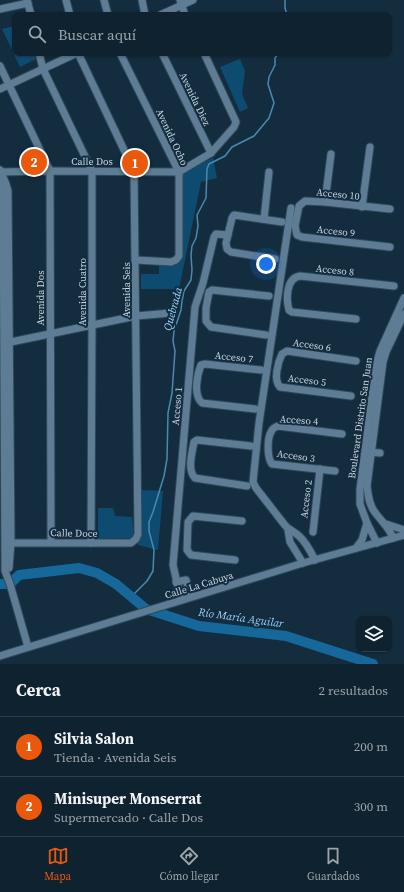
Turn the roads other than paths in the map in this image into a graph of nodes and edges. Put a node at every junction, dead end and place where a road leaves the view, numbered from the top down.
1 (66, 0) edge
2 (104, 0) edge
3 (142, 0) edge
4 (193, 0) edge
5 (28, 2) edge
6 (180, 3) edge
7 (0, 9) edge
8 (30, 12) edge
9 (69, 12) edge
10 (107, 12) edge
11 (144, 12) edge
12 (165, 12) edge
13 (40, 56) edge
14 (71, 56) edge
15 (79, 56) edge
16 (121, 56) edge
17 (163, 56) edge
18 (205, 56) edge
19 (0, 66) edge
20 (43, 69) junction
21 (9, 85) junction
22 (0, 90) edge
23 (370, 147) dead end
24 (211, 153) junction
25 (331, 154) dead end
26 (0, 171) edge
27 (50, 171) junction
28 (92, 171) junction
29 (134, 171) junction
30 (179, 172) junction
31 (269, 172) dead end
32 (0, 182) edge
33 (325, 202) junction
34 (362, 207) junction
35 (291, 208) dead end
36 (390, 209) dead end
37 (293, 217) junction
38 (264, 219) junction
39 (282, 222) dead end
40 (228, 235) junction
41 (390, 247) dead end
42 (275, 259) dead end
43 (136, 260) junction
44 (394, 286) dead end
45 (278, 293) junction
46 (288, 295) junction
47 (269, 296) dead end
48 (404, 298) edge
49 (195, 307) junction
50 (206, 308) junction
51 (402, 312) edge
52 (171, 313) dead end
53 (136, 316) junction
54 (356, 319) dead end
55 (92, 325) junction
56 (51, 333) junction
57 (266, 335) dead end
58 (4, 343) edge
59 (356, 361) dead end
60 (278, 368) junction
61 (264, 369) junction
62 (188, 382) junction
63 (197, 383) junction
64 (351, 396) dead end
65 (255, 409) dead end
66 (342, 434) dead end
67 (254, 446) junction
68 (269, 446) junction
69 (368, 452) junction
70 (380, 453) dead end
71 (183, 456) junction
72 (191, 456) junction
73 (320, 469) junction
74 (335, 471) dead end
75 (247, 486) dead end
76 (5, 509) edge
77 (242, 521) dead end
78 (368, 523) junction
79 (386, 524) junction
80 (288, 530) junction
81 (404, 530) edge
82 (176, 531) junction
83 (313, 532) dead end
84 (188, 533) junction
85 (404, 535) edge
86 (393, 538) junction
87 (136, 539) joint
88 (51, 542) junction
89 (377, 542) junction
90 (11, 543) junction
91 (91, 543) junction
92 (356, 548) junction
93 (235, 560) dead end
94 (315, 560) junction
95 (302, 563) junction
96 (8, 576) junction
97 (176, 582) junction
98 (191, 597) junction
99 (181, 600) junction
100 (28, 648) junction
101 (0, 656) edge

1 - 9 street
2 - 10 street
3 - 11 street
4 - 6 street
5 - 7 street
5 - 8 street
6 - 12 street
13 - 20 street, Avenida Cuatro
14 - 20 street
15 - 29 street, Avenida Seis
16 - 30 street, Avenida Ocho
17 - 24 street, Avenida Diez
18 - 24 street
19 - 21 street, Avenida Dos
20 - 21 street
20 - 28 street, Avenida Cuatro
21 - 22 street
21 - 27 street, Avenida Dos
23 - 34 street
24 - 30 street
25 - 33 street
26 - 27 street, Calle Dos
26 - 58 street
27 - 28 street, Calle Dos
27 - 56 street, Avenida Dos
28 - 29 street, Calle Dos
28 - 55 street, Avenida Cuatro
29 - 30 street, Calle Dos
29 - 43 street, Avenida Seis
30 - 43 street, Avenida Ocho
31 - 38 street
32 - 58 street
33 - 34 street, Acceso 10
33 - 37 street, Acceso 10
34 - 36 street, Acceso 10
35 - 37 street
37 - 41 street, Acceso 9
37 - 45 street
38 - 39 street
38 - 40 street
40 - 42 street
40 - 49 street, Acceso 1
43 - 53 street, Avenida Seis
44 - 46 street, Acceso 8
45 - 46 street
45 - 61 street
46 - 54 street
47 - 50 street
48 - 51 street, Boulevard Distrito San Juan
49 - 50 street
49 - 62 street, Acceso 1
50 - 57 street
51 - 69 street, Boulevard Distrito San Juan
52 - 53 street
53 - 55 street
53 - 87 street, Avenida Seis
55 - 56 street
55 - 91 street, Avenida Cuatro
56 - 58 street
56 - 88 street, Avenida Dos
58 - 76 street
59 - 60 street, Acceso 6
60 - 61 street
60 - 64 street, Acceso 5
61 - 63 street, Acceso 7
61 - 67 street
62 - 63 street
62 - 71 street, Acceso 1
63 - 65 street
66 - 68 street, Acceso 4
67 - 68 street
67 - 72 street
67 - 80 street
68 - 73 street, Acceso 3
69 - 70 street
69 - 78 street, Boulevard Distrito San Juan
69 - 79 street, Boulevard Distrito San Juan
71 - 72 street
71 - 82 street, Acceso 1
72 - 75 street
73 - 74 street, Acceso 3
73 - 83 street, Acceso 2
76 - 90 street
76 - 96 street
77 - 84 street
78 - 89 street, Boulevard Distrito San Juan
78 - 92 street
79 - 81 street
79 - 86 street, Boulevard Distrito San Juan
80 - 94 street
80 - 95 street
82 - 84 street
82 - 97 street, Acceso 1
84 - 93 street
85 - 86 street, Calle La Cabuya
86 - 89 street, Calle La Cabuya
87 - 91 street, Calle Doce
88 - 90 street, Calle Doce
88 - 91 street, Calle Doce
89 - 92 street, Calle La Cabuya
90 - 96 street
92 - 94 street, Calle La Cabuya
94 - 95 street, Calle La Cabuya
95 - 98 street, Calle La Cabuya
96 - 100 street
97 - 98 street
97 - 99 street, Acceso 1
98 - 99 street, Calle La Cabuya
99 - 100 street, Calle La Cabuya
100 - 101 street, Calle La Cabuya

